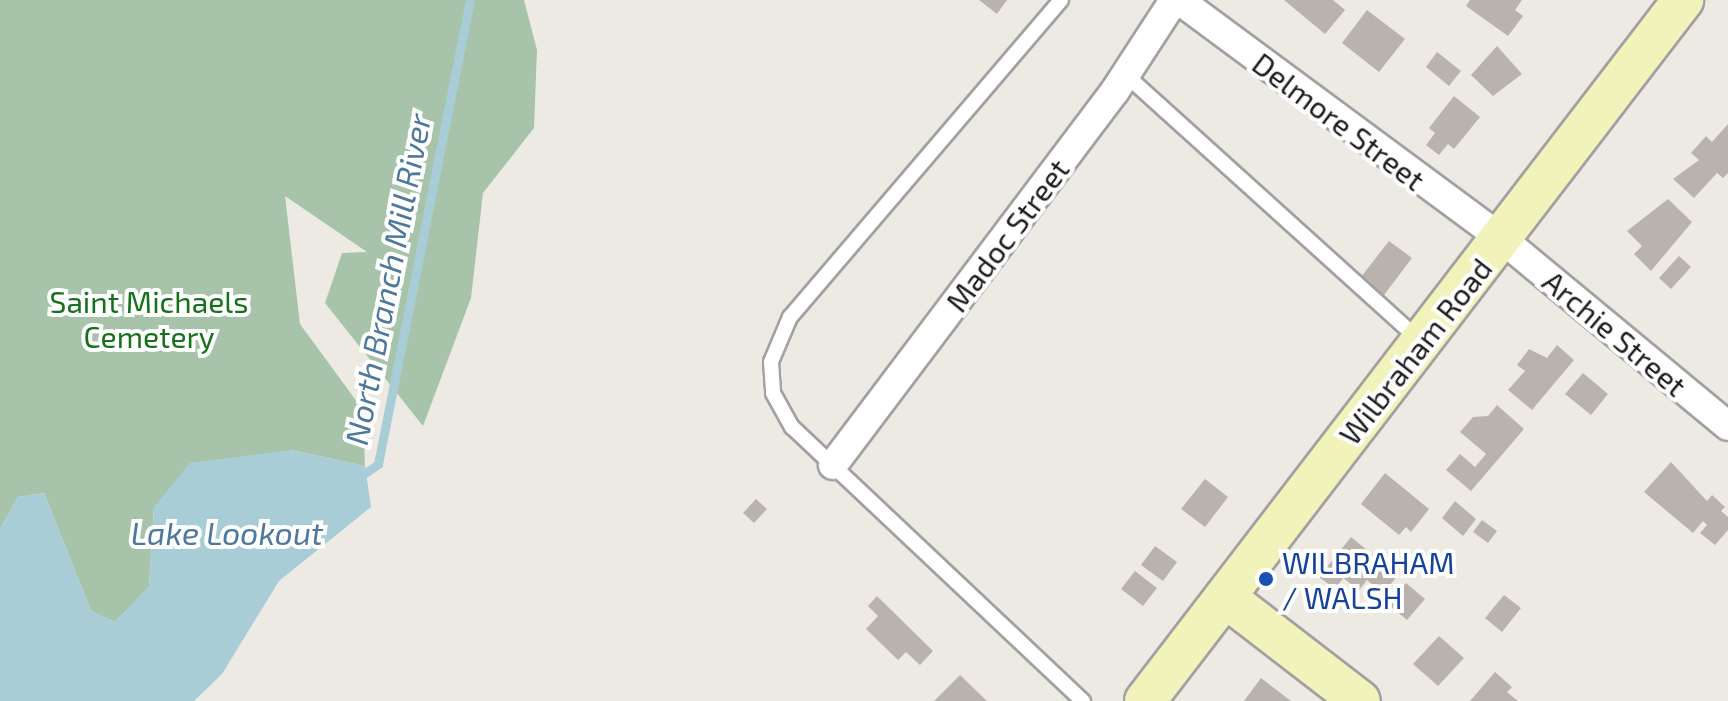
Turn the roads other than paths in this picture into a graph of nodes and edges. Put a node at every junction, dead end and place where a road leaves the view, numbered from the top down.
1 (1061, 0) edge
2 (1176, 0) edge
3 (1683, 0) edge
4 (1126, 75) junction
5 (1502, 239) junction
6 (1421, 342) junction
7 (1728, 426) edge
8 (833, 465) junction
9 (1225, 597) junction
10 (1083, 701) edge
11 (1145, 701) edge
12 (1360, 701) edge

1 - 8 lane
2 - 4 street, Madoc Street
2 - 5 street, Delmore Street
3 - 5 main road, Wilbraham Road
4 - 6 lane
4 - 8 street, Madoc Street
5 - 6 main road, Wilbraham Road
5 - 7 street, Archie Street
6 - 9 main road, Wilbraham Road
8 - 10 lane
9 - 11 main road, Wilbraham Road
9 - 12 main road

